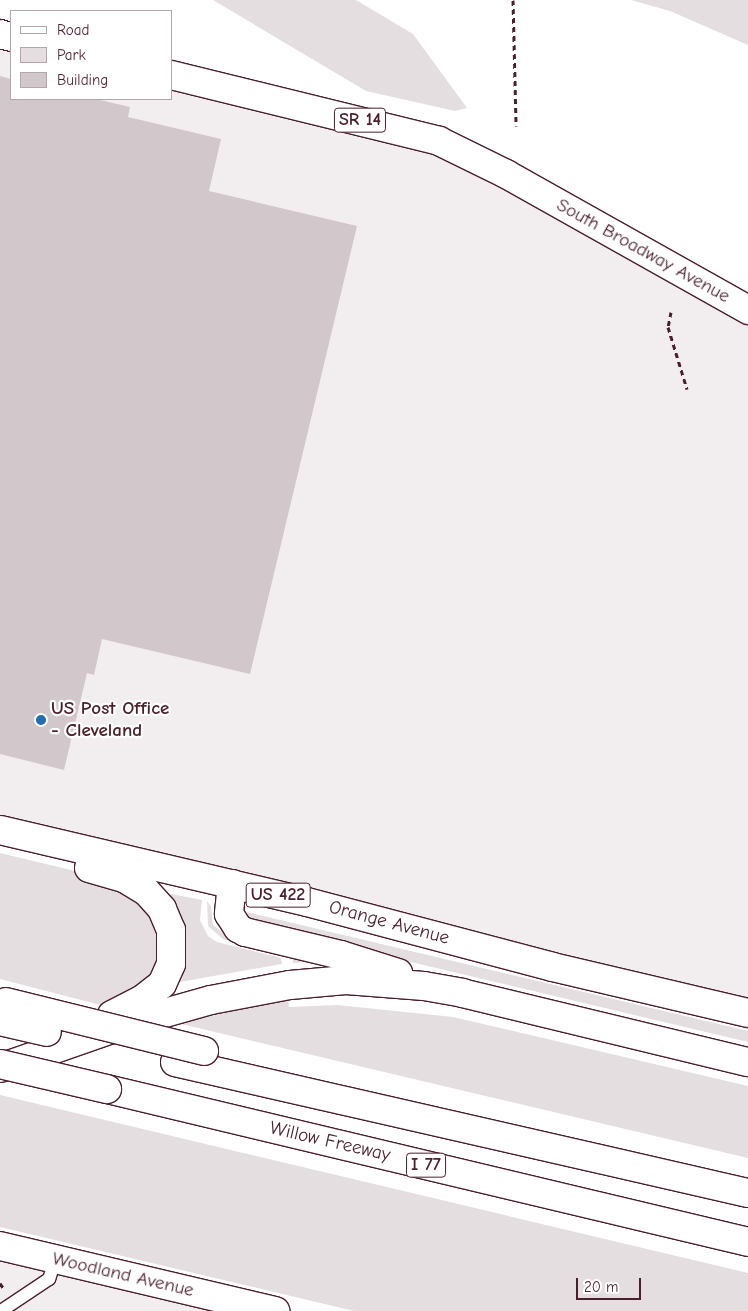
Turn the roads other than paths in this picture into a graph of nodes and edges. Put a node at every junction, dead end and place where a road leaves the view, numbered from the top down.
1 (172, 75) edge
2 (748, 310) edge
3 (0, 830) edge
4 (0, 847) edge
5 (232, 884) junction
6 (462, 994) junction
7 (2, 1008) edge
8 (748, 1013) edge
9 (748, 1062) edge
10 (7, 1064) edge
11 (609, 1160) junction
12 (748, 1193) edge
13 (747, 1241) edge
14 (0, 1246) edge
15 (56, 1259) junction
16 (267, 1310) edge
17 (1, 1311) edge

1 - 2 main road, South Broadway Avenue / SR 14
3 - 5 main road, Orange Avenue / US 422
4 - 10 main road
5 - 6 main road
5 - 8 main road, Orange Avenue / US 422
6 - 9 main road
6 - 10 main road
7 - 11 main road, bridge
7 - 11 main road, I 77, bridge
10 - 13 main road, Willow Freeway / I 77, bridge
11 - 12 main road, I 77
14 - 15 main road, Woodland Avenue
15 - 16 main road, Woodland Avenue
15 - 17 lane

